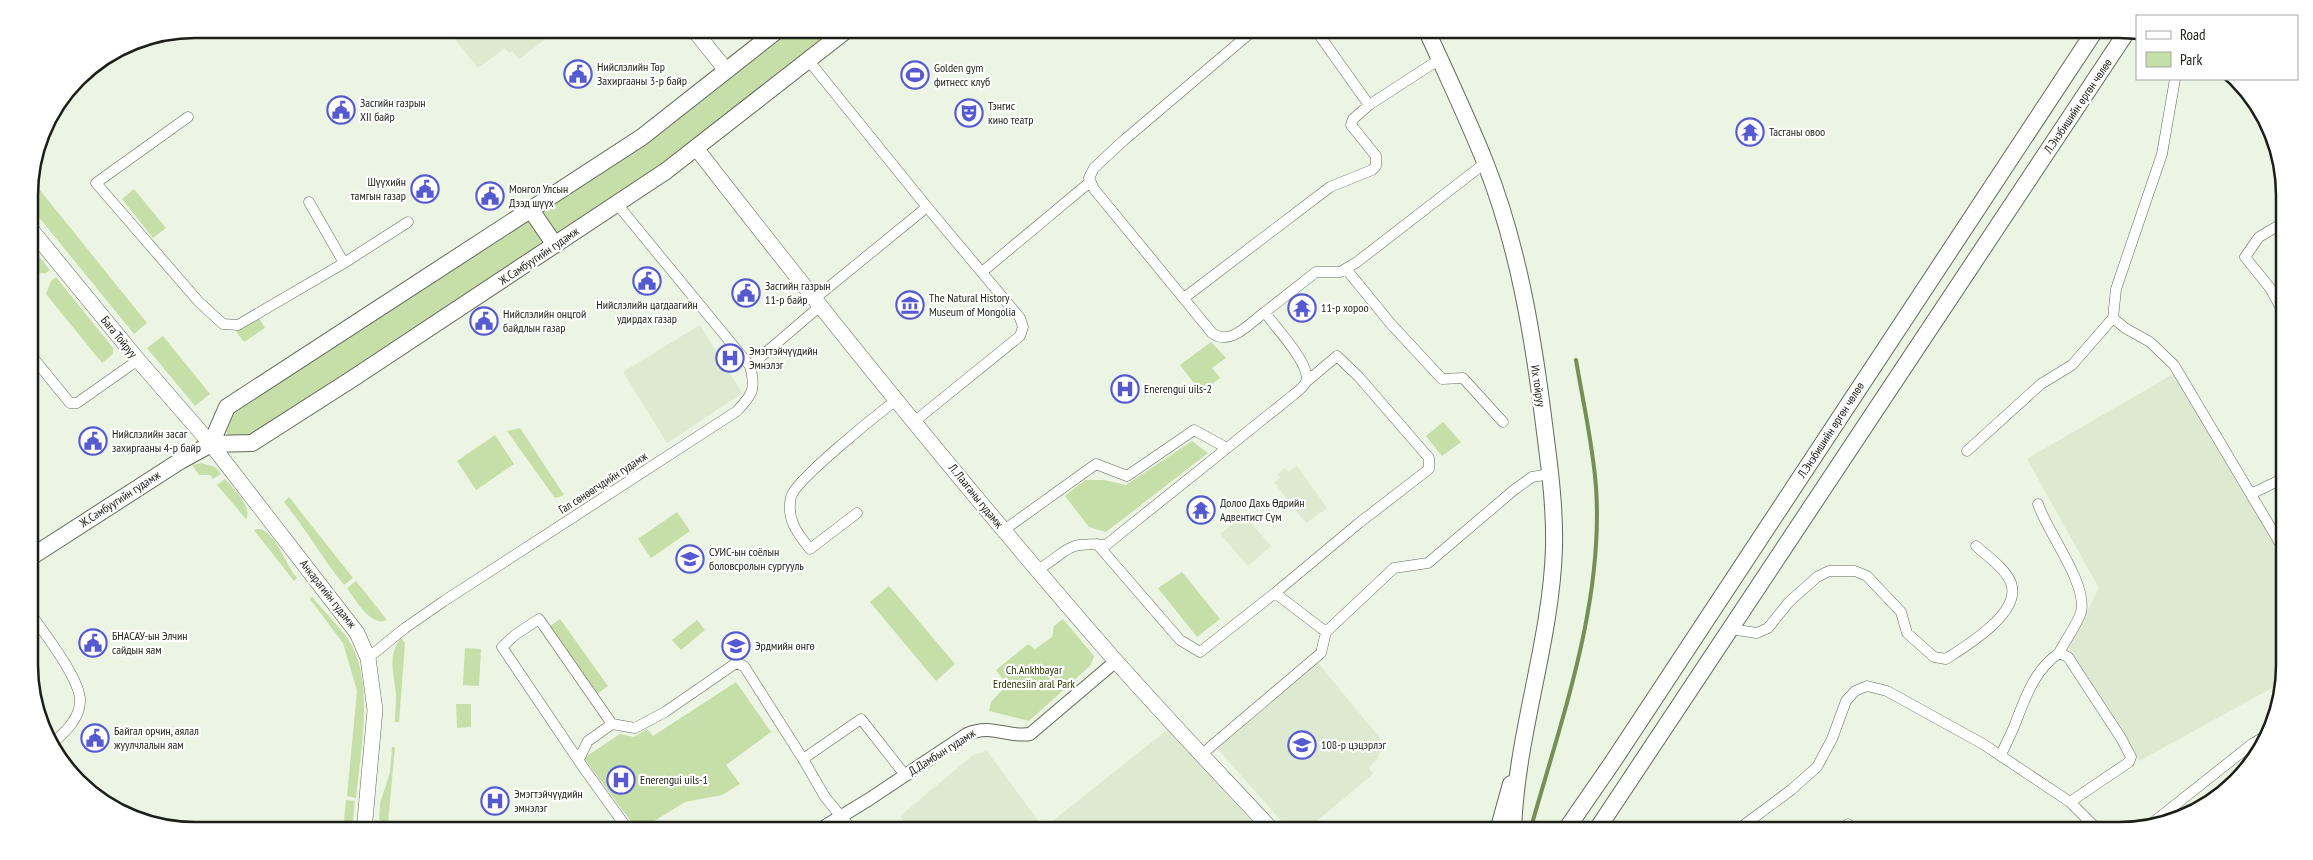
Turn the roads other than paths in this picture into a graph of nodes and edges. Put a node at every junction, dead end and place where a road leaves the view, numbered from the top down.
1 (700, 38) edge
2 (767, 38) edge
3 (837, 38) edge
4 (1244, 38) edge
5 (1321, 38) edge
6 (1430, 38) edge
7 (2090, 38) edge
8 (2123, 38) edge
9 (1440, 59) junction
10 (809, 61) junction
11 (726, 70) junction
12 (2175, 80) edge
13 (1369, 105) junction
14 (188, 117) dead end
15 (696, 148) junction
16 (1485, 163) junction
17 (1090, 182) junction
18 (308, 202) dead end
19 (617, 204) junction
20 (927, 207) junction
21 (532, 210) junction
22 (408, 222) dead end
23 (2276, 227) edge
24 (38, 238) edge
25 (554, 245) junction
26 (344, 263) junction
27 (1346, 269) junction
28 (982, 272) junction
29 (1184, 298) junction
30 (2276, 299) edge
31 (816, 304) junction
32 (1265, 312) junction
33 (2113, 318) junction
34 (138, 360) junction
35 (38, 364) edge
36 (750, 366) junction
37 (1306, 382) junction
38 (896, 400) junction
39 (915, 421) junction
40 (1503, 422) dead end
41 (211, 444) junction
42 (1227, 448) junction
43 (1967, 451) dead end
44 (1550, 474) junction
45 (2276, 482) edge
46 (2251, 494) junction
47 (2038, 504) dead end
48 (857, 513) dead end
49 (1004, 530) junction
50 (2276, 536) edge
51 (1097, 544) junction
52 (1976, 546) dead end
53 (38, 552) edge
54 (1037, 570) junction
55 (1276, 593) junction
56 (38, 624) edge
57 (1730, 629) junction
58 (1326, 632) junction
59 (2059, 653) junction
60 (368, 658) junction
61 (1116, 661) junction
62 (612, 724) junction
63 (57, 740) edge
64 (2255, 742) edge
65 (1202, 754) junction
66 (2001, 755) junction
67 (1520, 758) junction
68 (579, 759) junction
69 (803, 759) junction
70 (905, 775) junction
71 (2070, 802) junction
72 (841, 816) junction
73 (2160, 817) edge
74 (365, 822) edge
75 (623, 822) edge
76 (831, 822) edge
77 (846, 822) edge
78 (1264, 822) edge
79 (1500, 822) edge
80 (1517, 822) edge
81 (1571, 822) edge
82 (1602, 822) edge
83 (1748, 822) edge
84 (2090, 822) edge

1 - 11 main road
2 - 11 main road
3 - 10 main road, Ж.Самбуугийн гудамж
4 - 17 street
5 - 13 street
6 - 9 main road, Их тойруу
7 - 81 main road, Л.Энэбишийн өргөн чөлөө
8 - 57 main road, Л.Энэбишийн өргөн чөлөө
9 - 13 street
9 - 16 main road, Их тойруу
10 - 15 main road, Ж.Самбуугийн гудамж
10 - 20 street
11 - 21 main road
12 - 33 street
13 - 29 street
14 - 26 street
15 - 19 main road, Ж.Самбуугийн гудамж
15 - 31 main road, Л. Лааганы гудамж
16 - 27 street
16 - 44 main road, Их тойруу
17 - 28 street
17 - 29 street
18 - 26 street
19 - 25 main road, Ж.Самбуугийн гудамж
19 - 36 street
20 - 28 street
20 - 31 street
21 - 25 main road
21 - 41 main road
22 - 26 street
23 - 30 street
24 - 34 main road, Бага Тойруу
25 - 41 main road, Ж.Самбуугийн гудамж
27 - 32 street
27 - 40 street
28 - 39 street
29 - 32 street
31 - 36 street
31 - 38 main road, Л. Лааганы гудамж
32 - 37 street
33 - 43 street
33 - 46 street
34 - 35 street
34 - 41 main road, Бага Тойруу
36 - 60 street, Гал сөнөөгчдийн гудамж
37 - 42 street
37 - 55 street
38 - 39 main road, Л. Лааганы гудамж
38 - 48 street
39 - 49 main road, Л. Лааганы гудамж
41 - 53 main road, Ж.Самбуугийн гудамж
41 - 60 main road, Анкарагийн гудамж
42 - 49 street
42 - 51 street
44 - 58 street
44 - 67 main road, Их тойруу
45 - 46 street
46 - 50 street
47 - 59 street
49 - 54 main road, Л. Лааганы гудамж
51 - 54 street
51 - 55 street
52 - 57 street
54 - 61 main road, Л. Лааганы гудамж
55 - 58 street
56 - 63 street
57 - 82 main road, Л.Энэбишийн өргөн чөлөө
58 - 65 street
59 - 66 street
59 - 71 street
60 - 74 main road, Анкарагийн гудамж
61 - 65 main road, Л. Лааганы гудамж
61 - 70 street, Д.Дамбын гудамж
62 - 68 street
62 - 68 street
62 - 69 street
64 - 73 street
65 - 78 main road, Л. Лааганы гудамж
66 - 71 street
66 - 83 street
67 - 79 main road, Их тойруу
67 - 80 main road, Их тойруу
68 - 75 street
69 - 70 street
69 - 72 street
70 - 72 street, Д.Дамбын гудамж
71 - 84 street
72 - 76 street, Д.Дамбын гудамж
72 - 77 street

